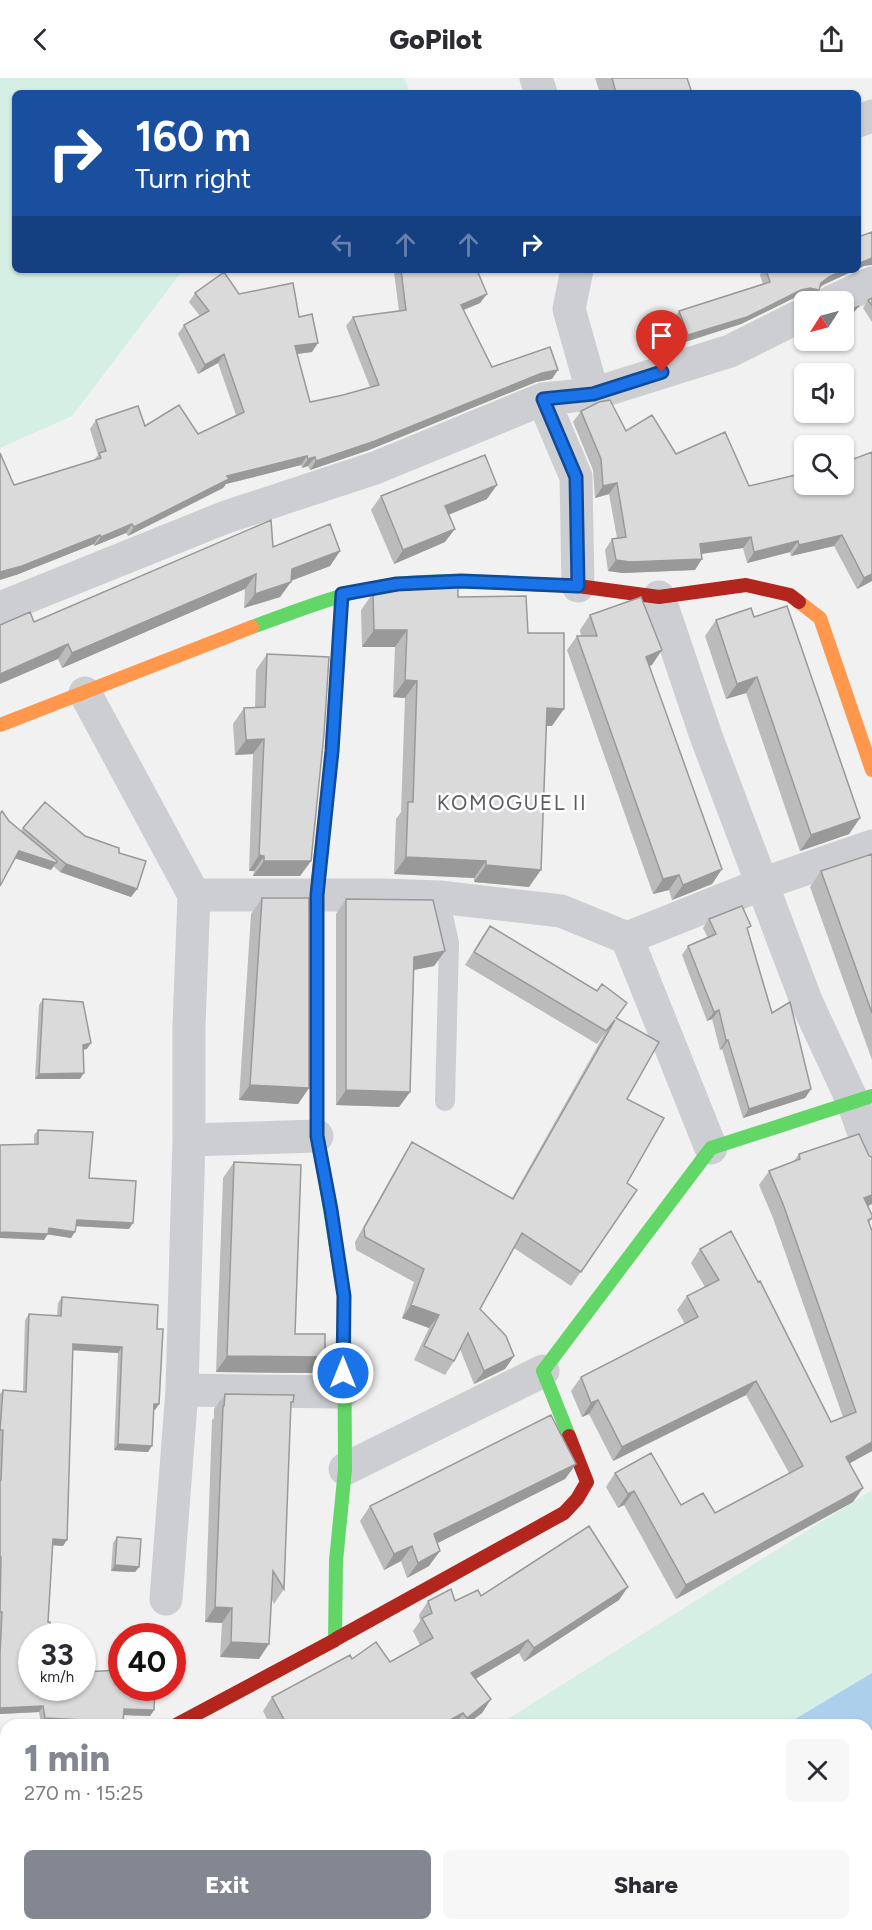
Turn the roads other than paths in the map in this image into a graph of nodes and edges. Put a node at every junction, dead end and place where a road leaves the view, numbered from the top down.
1 (575, 273) edge
2 (872, 283) edge
3 (854, 291) edge
4 (794, 319) edge
5 (593, 394) junction
6 (543, 399) junction
7 (578, 586) junction
8 (342, 594) junction
9 (659, 597) junction
10 (0, 608) edge
11 (85, 693) junction
12 (0, 725) edge
13 (872, 770) edge
14 (872, 846) edge
15 (762, 884) junction
16 (194, 895) junction
17 (317, 895) junction
18 (438, 897) junction
19 (627, 938) junction
20 (862, 1099) edge
21 (445, 1101) dead end
22 (317, 1136) junction
23 (189, 1140) junction
24 (711, 1148) junction
25 (872, 1156) edge
26 (543, 1371) junction
27 (183, 1390) junction
28 (343, 1392) junction
29 (345, 1470) junction
30 (166, 1599) dead end
31 (336, 1639) junction
32 (187, 1719) edge

1 - 5 street
2 - 3 street
4 - 5 street
5 - 6 street
6 - 7 street
6 - 10 street
7 - 8 street
7 - 9 street
8 - 11 street
8 - 17 street
9 - 13 street
9 - 15 street
11 - 12 street
11 - 16 street
14 - 15 street
15 - 19 street
15 - 20 street
16 - 17 street
16 - 23 street
17 - 18 street
17 - 22 street
18 - 19 street
18 - 21 lane
19 - 24 street
20 - 24 street
20 - 25 street
22 - 23 street
22 - 28 street
23 - 27 street
24 - 26 street
26 - 29 street
26 - 31 street
27 - 28 street
27 - 30 street
28 - 29 street
29 - 31 street
31 - 32 street

